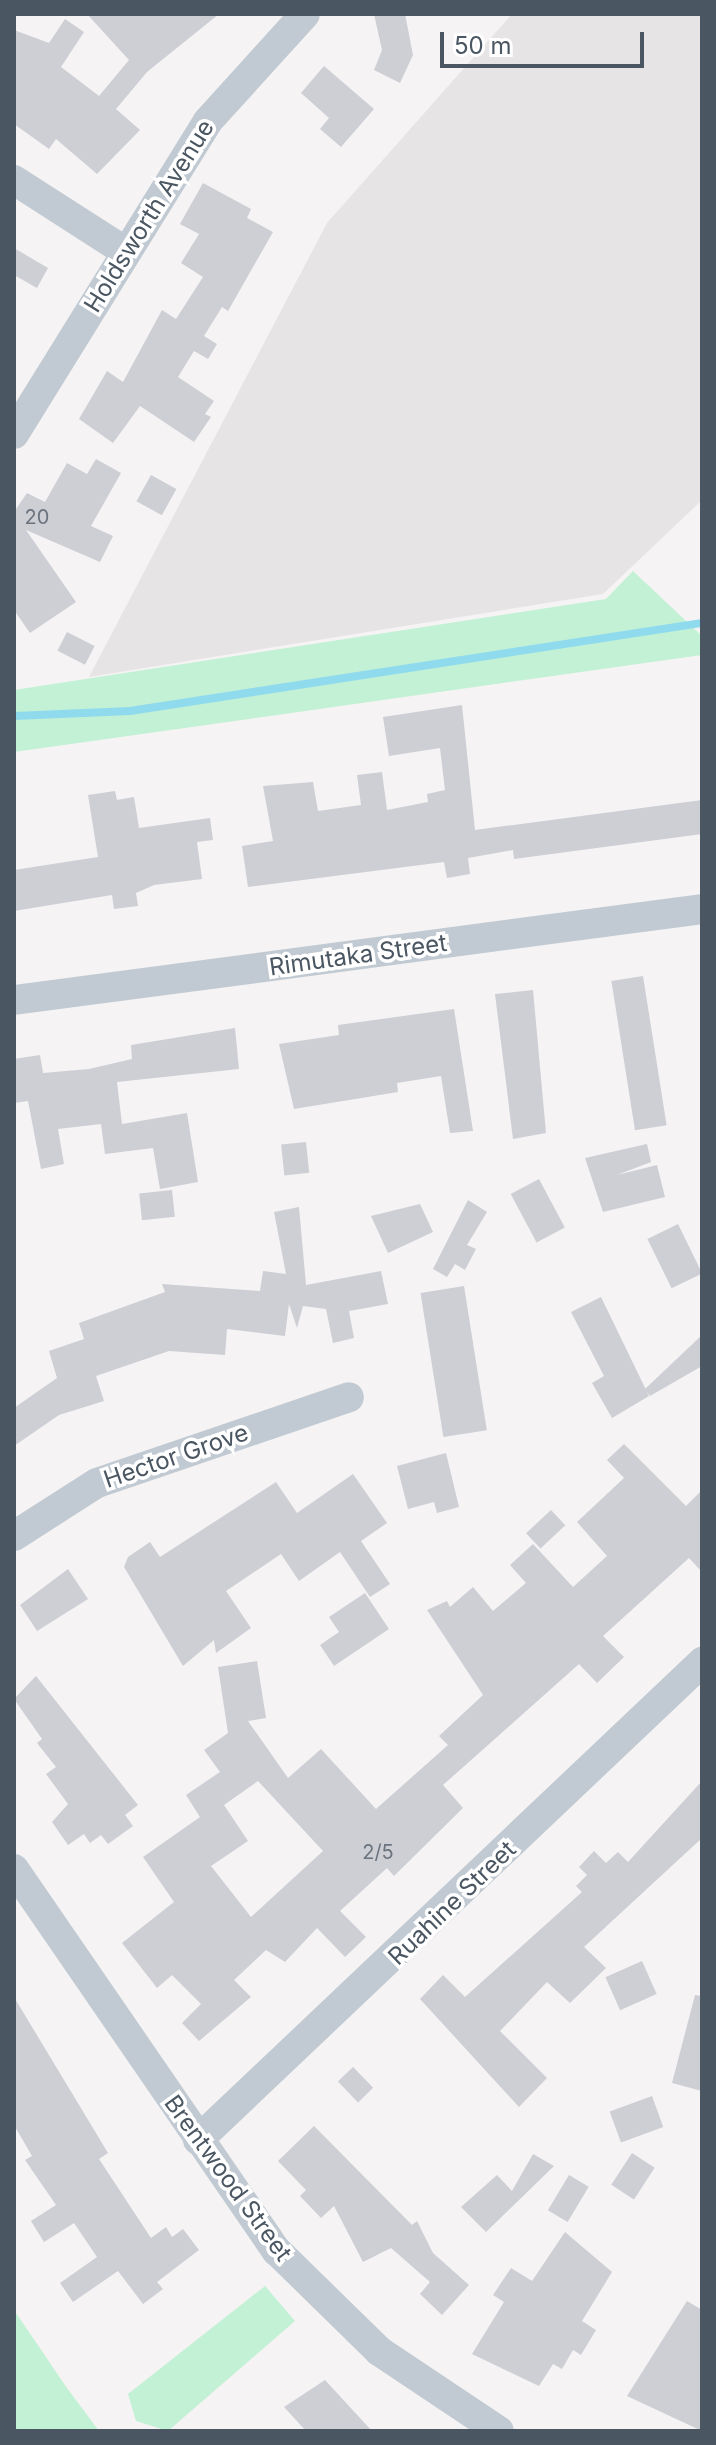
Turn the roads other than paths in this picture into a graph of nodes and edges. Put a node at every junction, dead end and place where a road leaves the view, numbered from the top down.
1 (305, 14) edge
2 (14, 180) edge
3 (126, 252) junction
4 (14, 434) edge
5 (702, 909) edge
6 (14, 1000) edge
7 (349, 1397) dead end
8 (14, 1536) edge
9 (702, 1662) edge
10 (14, 1869) edge
11 (198, 2140) junction
12 (499, 2431) edge

1 - 3 street, Holdsworth Avenue
2 - 3 street
3 - 4 street, Holdsworth Avenue
5 - 6 street, Rimutaka Street
7 - 8 street, Hector Grove
9 - 11 street, Ruahine Street
10 - 11 street, Brentwood Street
11 - 12 street, Brentwood Street

